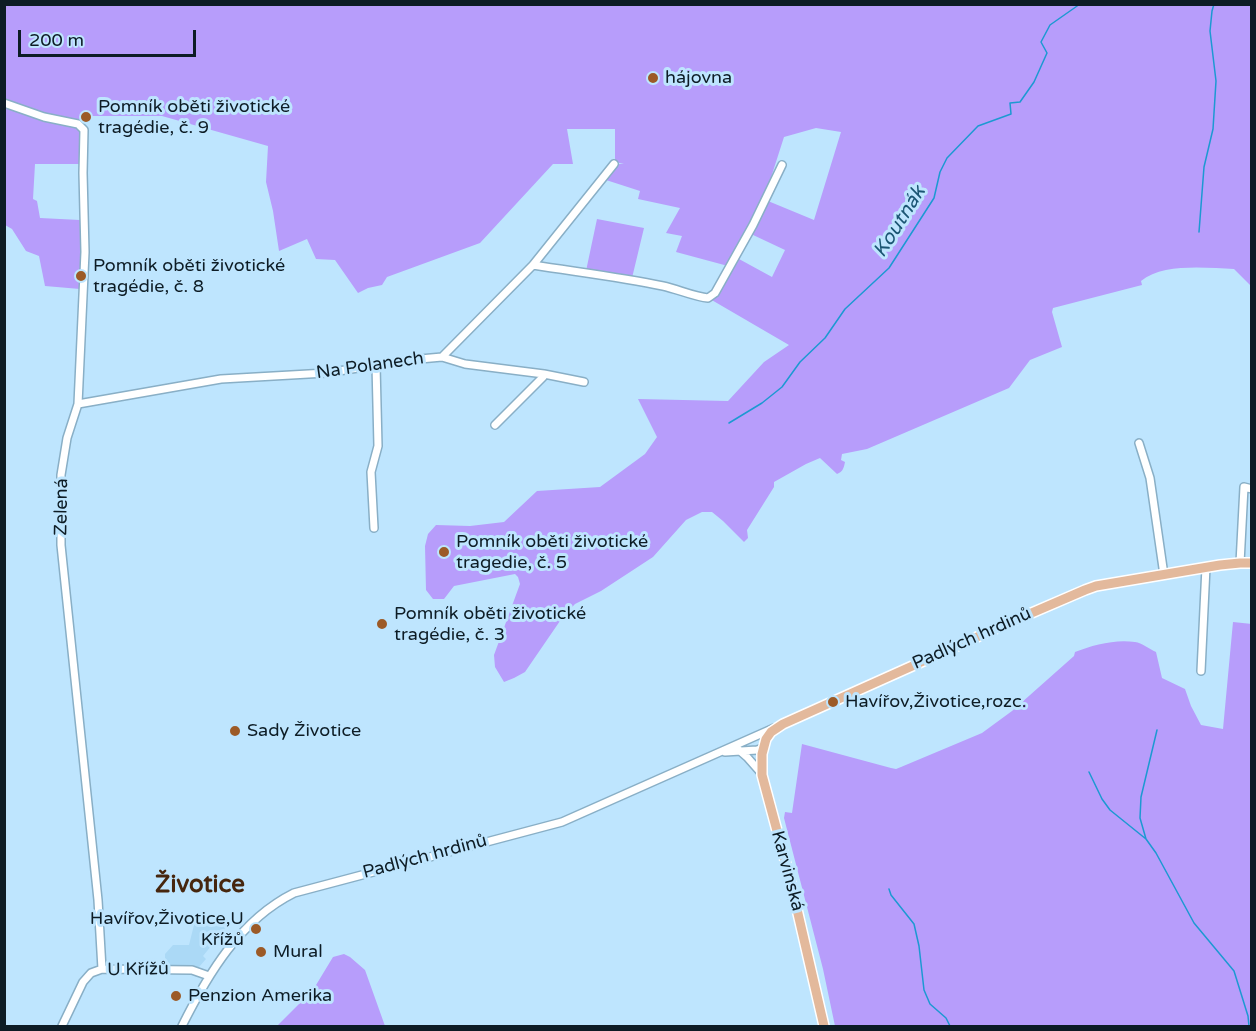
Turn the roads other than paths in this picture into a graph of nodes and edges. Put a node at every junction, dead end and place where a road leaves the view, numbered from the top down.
1 (4, 103) edge
2 (614, 164) dead end
3 (782, 165) dead end
4 (533, 265) junction
5 (442, 357) junction
6 (376, 365) junction
7 (544, 374) junction
8 (584, 382) dead end
9 (78, 404) junction
10 (495, 425) dead end
11 (1139, 443) dead end
12 (1251, 489) edge
13 (374, 528) dead end
14 (1240, 563) junction
15 (1251, 563) edge
16 (1206, 567) junction
17 (1164, 575) junction
18 (1201, 671) dead end
19 (783, 724) junction
20 (746, 740) junction
21 (764, 748) junction
22 (739, 750) junction
23 (720, 752) junction
24 (762, 775) junction
25 (102, 969) junction
26 (208, 976) junction
27 (63, 1026) edge
28 (182, 1026) edge
29 (824, 1026) edge

1 - 9 street, Zelená
2 - 4 street, Na Polanech
3 - 4 street
4 - 5 street, Na Polanech
5 - 6 street, Na Polanech
5 - 7 street
6 - 9 street, Na Polanech
6 - 13 street
7 - 8 street
7 - 10 street
9 - 25 street, Zelená
11 - 17 street
12 - 14 street
14 - 15 main road, Padlých hrdinů
14 - 16 main road, Padlých hrdinů
16 - 17 main road, Padlých hrdinů
16 - 18 street
17 - 19 main road, Padlých hrdinů
19 - 20 street, Padlých hrdinů
19 - 21 main road
20 - 21 street
20 - 23 street, Padlých hrdinů
21 - 22 street, Padlých hrdinů
21 - 24 main road, Karvinská
22 - 23 street, Padlých hrdinů
22 - 24 street
23 - 26 street, Padlých hrdinů
24 - 29 main road, Karvinská
25 - 26 street, U Křížů
25 - 27 street, U Křížů
26 - 28 street, Padlých hrdinů

